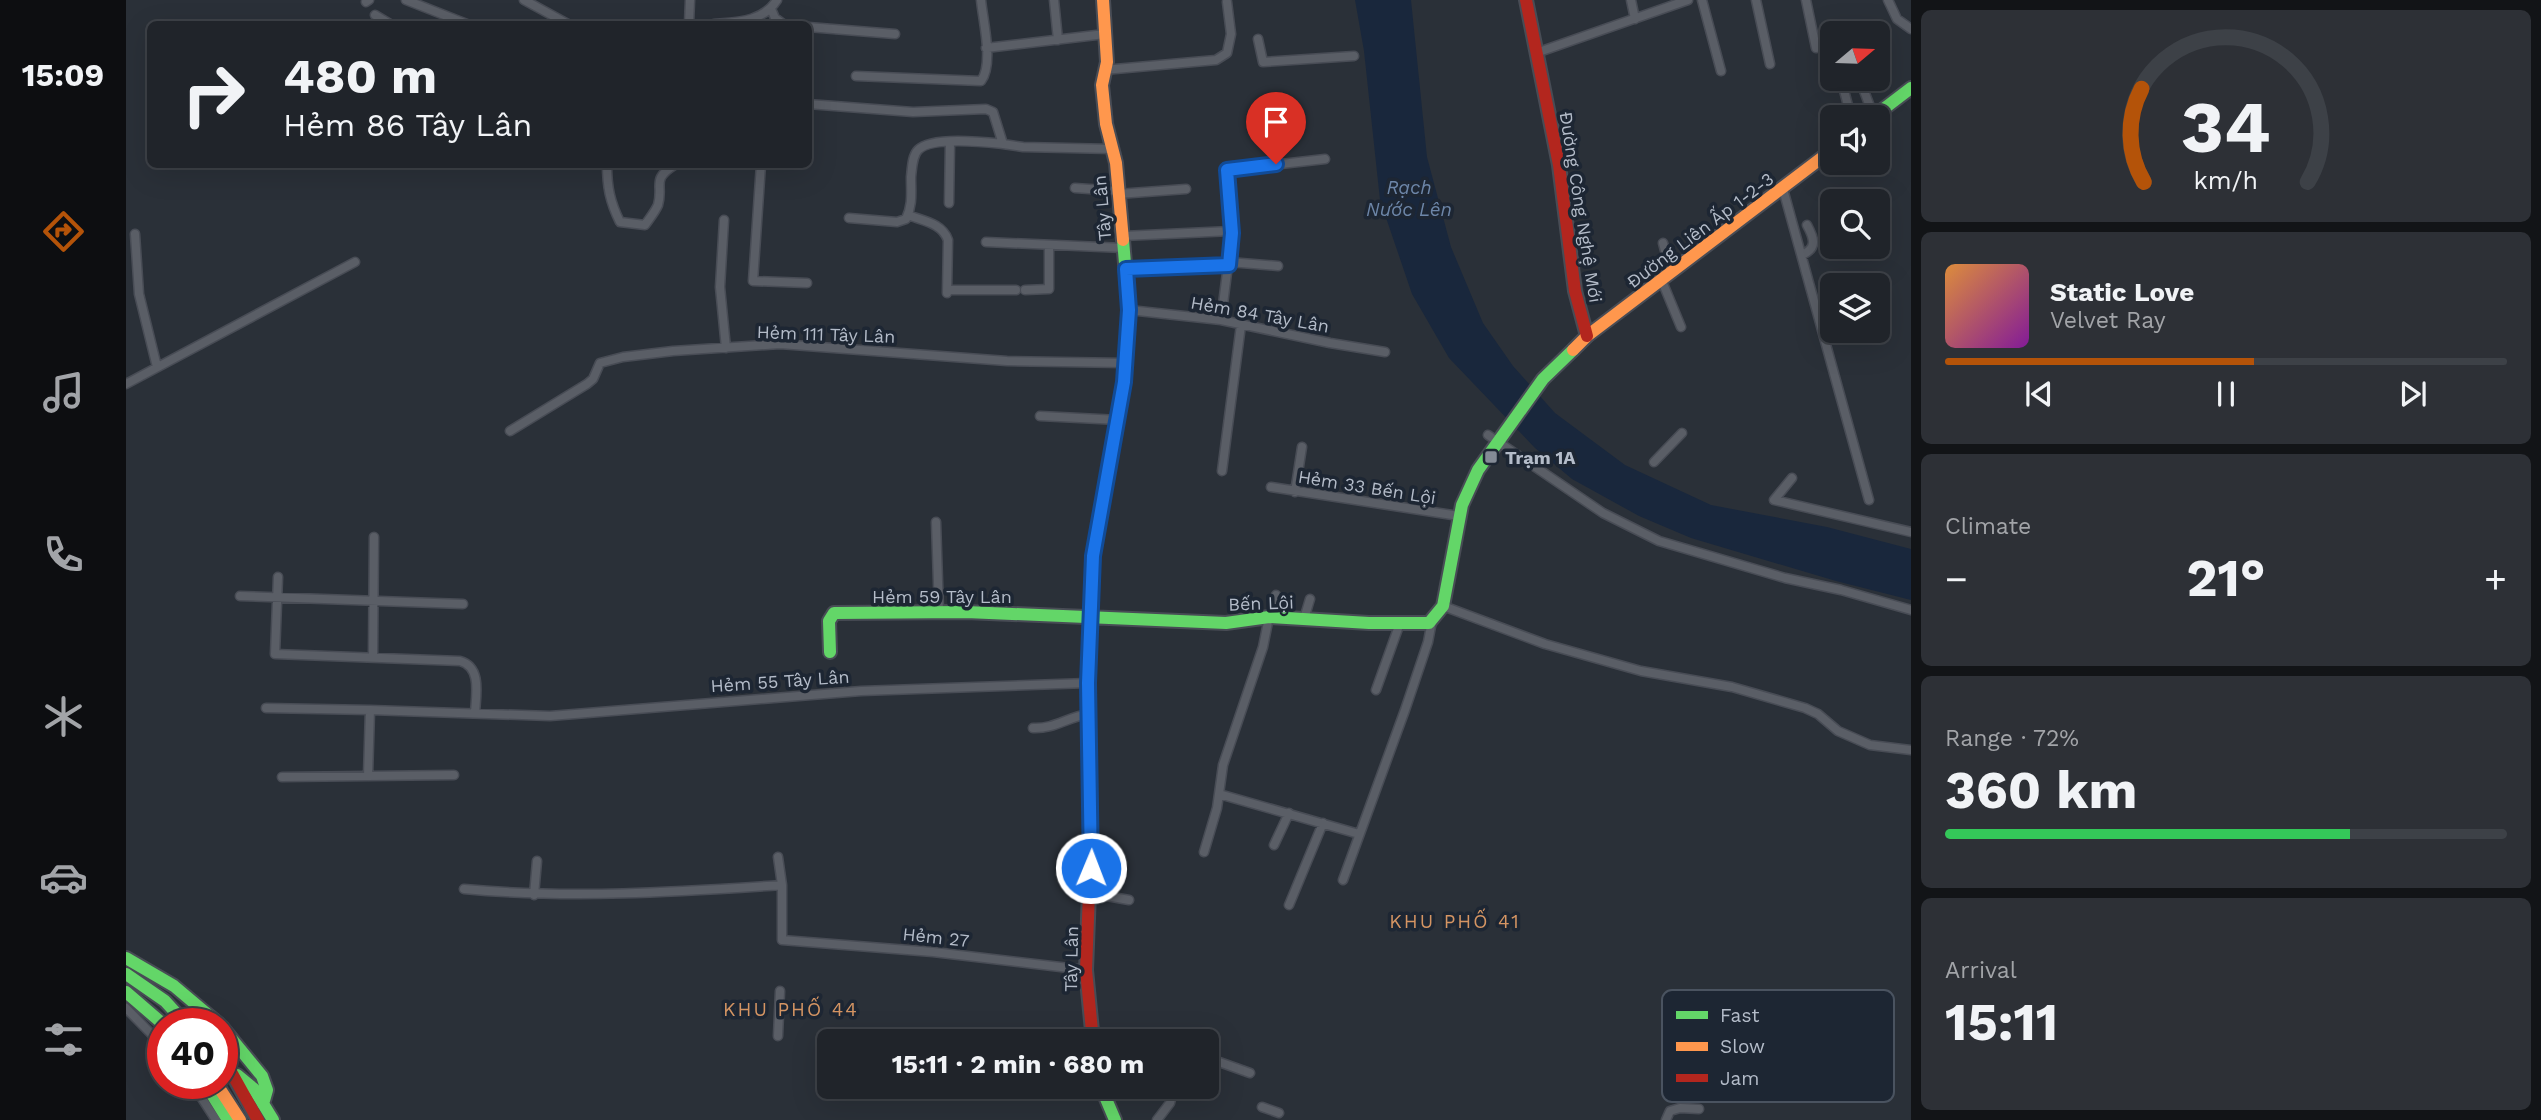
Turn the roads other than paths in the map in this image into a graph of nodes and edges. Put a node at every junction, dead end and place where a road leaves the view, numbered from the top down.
1 (405, 0) edge
2 (524, 0) edge
3 (690, 0) edge
4 (777, 0) edge
5 (981, 0) edge
6 (1054, 0) edge
7 (1103, 0) edge
8 (1526, 0) edge
9 (1631, 0) edge
10 (1688, 0) edge
11 (1702, 0) edge
12 (1756, 0) edge
13 (1806, 0) edge
14 (1888, 0) edge
15 (1227, 2) dead end
16 (771, 9) junction
17 (375, 15) dead end
18 (1635, 19) junction
19 (385, 21) edge
20 (459, 21) edge
21 (563, 21) edge
22 (689, 21) edge
23 (751, 21) edge
24 (778, 21) edge
25 (812, 27) edge
26 (1911, 29) edge
27 (895, 34) dead end
28 (1105, 34) junction
29 (1258, 39) dead end
30 (1058, 40) junction
31 (986, 48) junction
32 (1816, 48) dead end
33 (1536, 52) junction
34 (1354, 57) dead end
35 (1770, 64) dead end
36 (1104, 70) junction
37 (1721, 71) dead end
38 (856, 76) dead end
39 (1911, 89) edge
40 (812, 104) edge
41 (1889, 105) edge
42 (950, 143) junction
43 (1003, 144) junction
44 (1112, 149) junction
45 (1325, 159) dead end
46 (1820, 159) edge
47 (607, 168) edge
48 (670, 168) edge
49 (761, 168) edge
50 (1075, 188) dead end
51 (1186, 189) dead end
52 (1783, 189) junction
53 (1118, 193) junction
54 (949, 202) dead end
55 (908, 215) junction
56 (849, 218) dead end
57 (724, 220) dead end
58 (1807, 225) dead end
59 (1231, 231) junction
60 (135, 234) dead end
61 (1123, 242) junction
62 (986, 243) dead end
63 (1663, 243) dead end
64 (1049, 245) junction
65 (1802, 255) junction
66 (355, 262) dead end
67 (1229, 263) junction
68 (1278, 266) dead end
69 (1126, 269) junction
70 (1667, 277) junction
71 (807, 283) dead end
72 (1129, 310) junction
73 (1221, 320) junction
74 (1241, 325) junction
75 (1681, 327) dead end
76 (1587, 336) junction
77 (726, 348) junction
78 (1385, 352) dead end
79 (1125, 363) junction
80 (157, 367) junction
81 (126, 384) edge
82 (1040, 416) dead end
83 (1119, 420) junction
84 (510, 431) dead end
85 (1682, 433) dead end
86 (1493, 439) junction
87 (1302, 447) dead end
88 (1654, 462) dead end
89 (1222, 471) dead end
90 (1792, 478) dead end
91 (1271, 487) dead end
92 (1295, 492) junction
93 (1869, 500) dead end
94 (1459, 516) junction
95 (936, 522) dead end
96 (1911, 532) edge
97 (374, 537) dead end
98 (278, 577) dead end
99 (1276, 595) dead end
100 (240, 596) dead end
101 (278, 597) junction
102 (1310, 599) dead end
103 (374, 600) junction
104 (463, 604) dead end
105 (1443, 606) junction
106 (1911, 610) edge
107 (939, 612) junction
108 (1090, 616) junction
109 (1272, 618) junction
110 (1304, 619) junction
111 (1432, 621) junction
112 (1400, 623) junction
113 (830, 652) dead end
114 (373, 657) junction
115 (1088, 683) junction
116 (1376, 690) dead end
117 (266, 708) dead end
118 (370, 709) junction
119 (475, 713) junction
120 (1089, 714) junction
121 (1033, 728) dead end
122 (1911, 750) edge
123 (454, 775) dead end
124 (368, 776) junction
125 (282, 777) dead end
126 (1219, 794) junction
127 (1289, 813) junction
128 (1323, 823) junction
129 (1359, 834) junction
130 (1274, 845) dead end
131 (1204, 852) dead end
132 (778, 857) dead end
133 (537, 861) dead end
134 (1343, 880) dead end
135 (782, 885) junction
136 (464, 889) dead end
137 (1090, 893) junction
138 (534, 895) junction
139 (1129, 900) dead end
140 (1289, 905) dead end
141 (126, 958) edge
142 (1086, 970) junction
143 (126, 974) edge
144 (780, 991) dead end
145 (126, 992) edge
146 (126, 1008) edge
147 (171, 1008) edge
148 (200, 1008) edge
149 (147, 1010) edge
150 (1092, 1029) edge
151 (147, 1030) edge
152 (778, 1036) dead end
153 (238, 1047) edge
154 (1219, 1062) edge
155 (1250, 1073) dead end
156 (238, 1076) edge
157 (238, 1086) edge
158 (202, 1099) edge
159 (215, 1099) edge
160 (226, 1099) edge
161 (1106, 1099) edge
162 (1171, 1099) edge
163 (263, 1104) junction
164 (1262, 1107) dead end
165 (1699, 1109) dead end
166 (1279, 1113) dead end
167 (216, 1120) edge
168 (228, 1120) edge
169 (240, 1120) edge
170 (258, 1120) edge
171 (272, 1120) edge
172 (1115, 1120) edge
173 (1157, 1120) edge
174 (1666, 1120) edge

1 - 20 street
2 - 21 street
3 - 22 street
4 - 16 street
5 - 31 street
6 - 30 street
7 - 28 main road, Tây Lân
8 - 33 main road, Đường Công Nghệ Mới
9 - 18 street
10 - 18 street
11 - 37 street
12 - 35 street
13 - 32 street
14 - 26 street
15 - 36 street
16 - 23 street
16 - 24 street
17 - 19 street
18 - 33 street
25 - 27 street
28 - 30 street
28 - 36 main road, Tây Lân
29 - 34 street
30 - 31 street
31 - 38 street
33 - 76 main road, Đường Công Nghệ Mới
36 - 44 main road, Tây Lân
39 - 41 main road
40 - 43 street
42 - 43 street
42 - 54 street
42 - 55 street
43 - 44 street
44 - 53 main road, Tây Lân
45 - 59 street
46 - 52 main road, Đường Liên Ấp 1-2-3
47 - 48 street
49 - 71 street
50 - 53 street
51 - 53 street
52 - 65 street
52 - 70 main road, Đường Liên Ấp 1-2-3
53 - 61 main road, Tây Lân
55 - 56 street
55 - 64 street
57 - 77 street
58 - 65 street
59 - 61 street
59 - 67 street
60 - 80 street
61 - 64 street
61 - 69 main road, Tây Lân
62 - 64 street
63 - 70 street
65 - 93 street
66 - 80 street
67 - 68 street
67 - 69 street
67 - 73 street
69 - 72 main road, Tây Lân
70 - 75 street
70 - 76 main road, Đường Liên Ấp 1-2-3
72 - 73 street, Hẻm 84 Tây Lân
72 - 79 main road, Tây Lân
73 - 74 street, Hẻm 84 Tây Lân
74 - 78 street, Hẻm 84 Tây Lân
74 - 89 street
76 - 86 main road, Đường Liên Ấp 1-2-3
77 - 79 street, Hẻm 111 Tây Lân
77 - 84 street, Hẻm 111 Tây Lân
79 - 83 main road, Tây Lân
80 - 81 street
82 - 83 street
83 - 108 main road, Tây Lân
85 - 88 street
86 - 94 main road, Đường Liên Ấp 1-2-3
86 - 106 street
87 - 92 street
90 - 96 street
91 - 92 street, Hẻm 33 Bến Lội
92 - 94 street, Hẻm 33 Bến Lội
94 - 105 main road, Đường Liên Ấp 1-2-3
95 - 107 street
97 - 103 street
98 - 101 street
99 - 109 street
100 - 101 street
101 - 103 street
101 - 114 street
102 - 110 street
103 - 104 street
103 - 114 street
105 - 111 main road
105 - 122 street
107 - 108 main road, Hẻm 59 Tây Lân
107 - 113 main road, Hẻm 59 Tây Lân
108 - 109 main road, Bến Lội
108 - 115 main road, Tây Lân
109 - 110 main road, Bến Lội
109 - 126 street
110 - 112 main road, Bến Lội
111 - 112 main road, Bến Lội
111 - 129 street
112 - 116 street
114 - 119 street
115 - 119 street, Hẻm 55 Tây Lân
115 - 120 main road, Tây Lân
117 - 118 street, Hẻm 55 Tây Lân
118 - 119 street, Hẻm 55 Tây Lân
118 - 124 street
120 - 121 street
120 - 137 main road, Tây Lân
123 - 124 street
124 - 125 street
126 - 127 street
126 - 131 street
127 - 128 street
127 - 130 street
128 - 129 street
128 - 140 street
129 - 134 street
132 - 135 street
133 - 138 street
135 - 138 street
135 - 142 street, Hẻm 27
136 - 138 street
137 - 139 street
137 - 142 main road, Tây Lân
141 - 148 main road
142 - 150 main road, Tây Lân
143 - 147 main road
144 - 152 street
145 - 149 main road
146 - 151 street
153 - 163 main road
154 - 155 street
156 - 163 main road
157 - 170 main road
158 - 167 street
159 - 168 main road
160 - 169 main road
161 - 172 main road
162 - 173 street
163 - 171 main road
164 - 166 street
165 - 174 street

